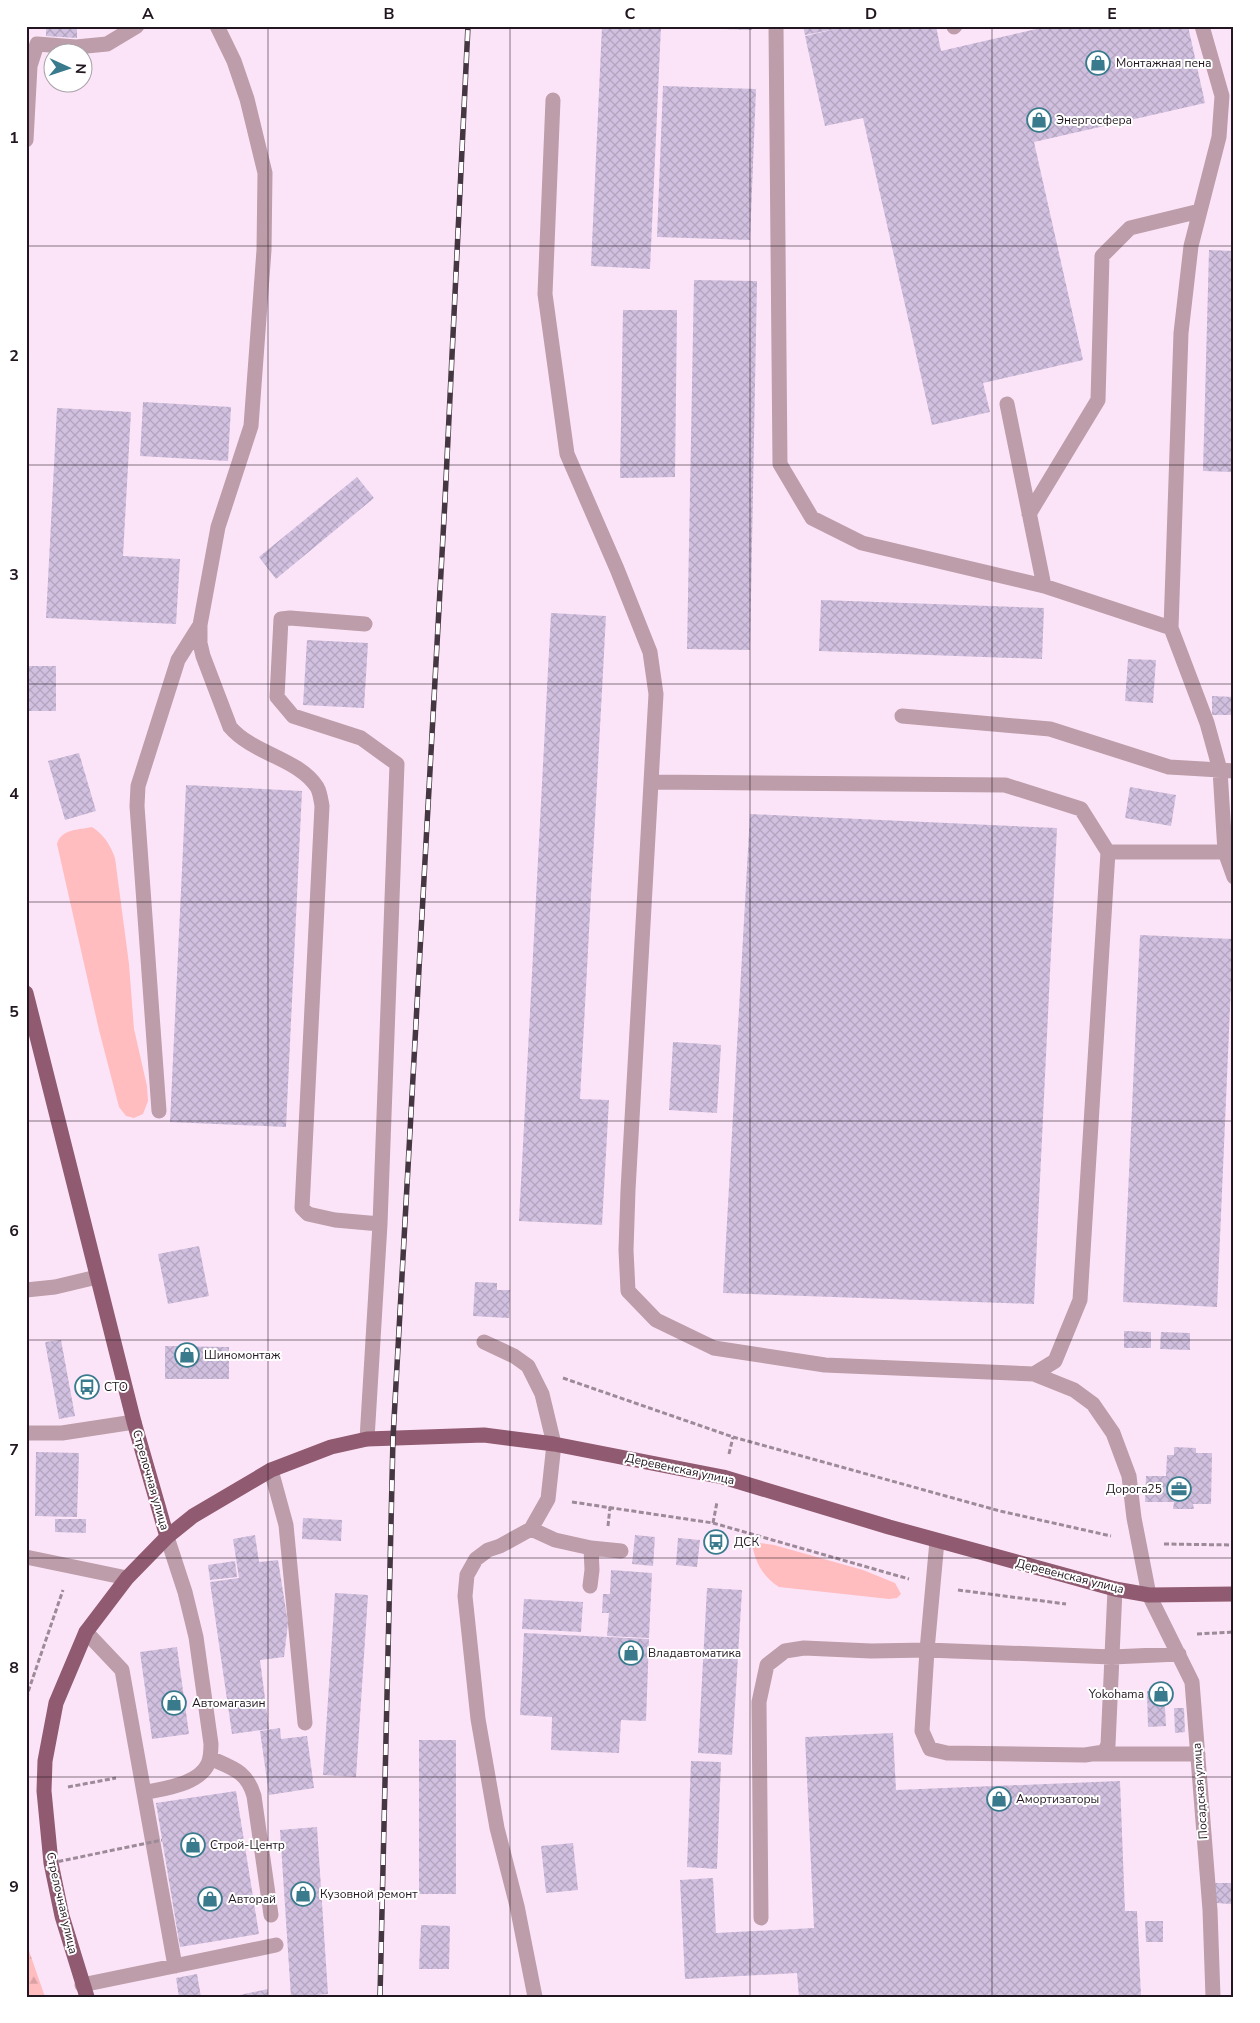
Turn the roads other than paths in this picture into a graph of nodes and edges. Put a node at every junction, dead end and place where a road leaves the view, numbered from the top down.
1 (137, 26) edge
2 (217, 26) edge
3 (776, 26) edge
4 (1202, 26) edge
5 (553, 100) dead end
6 (26, 140) edge
7 (1200, 211) junction
8 (1007, 404) dead end
9 (1029, 514) junction
10 (1044, 586) junction
11 (365, 624) dead end
12 (200, 625) junction
13 (1172, 628) junction
14 (902, 716) dead end
15 (1227, 771) edge
16 (652, 782) junction
17 (1108, 852) junction
18 (1225, 852) junction
19 (1234, 876) edge
20 (26, 993) edge
21 (159, 1111) dead end
22 (380, 1224) junction
23 (97, 1277) junction
24 (26, 1290) edge
25 (484, 1342) dead end
26 (1034, 1374) junction
27 (134, 1422) junction
28 (26, 1433) edge
29 (367, 1440) junction
30 (554, 1444) junction
31 (271, 1470) junction
32 (531, 1529) junction
33 (167, 1537) junction
34 (937, 1541) junction
35 (590, 1548) junction
36 (621, 1551) dead end
37 (26, 1557) edge
38 (127, 1578) junction
39 (590, 1586) dead end
40 (1115, 1589) junction
41 (1152, 1594) junction
42 (1234, 1594) edge
43 (86, 1632) junction
44 (927, 1650) junction
45 (1179, 1654) junction
46 (1112, 1658) junction
47 (305, 1723) dead end
48 (1097, 1754) junction
49 (1198, 1754) junction
50 (210, 1758) junction
51 (144, 1793) junction
52 (271, 1915) dead end
53 (761, 1918) dead end
54 (276, 1945) dead end
55 (175, 1966) junction
56 (84, 1991) edge
57 (535, 1997) edge
58 (1213, 1997) edge

1 - 6 lane
2 - 12 lane
3 - 10 lane
4 - 7 lane
5 - 16 lane, Посадская улица
7 - 9 lane
7 - 13 lane
8 - 9 lane
9 - 10 lane
10 - 13 lane
11 - 22 lane
12 - 21 lane
12 - 22 lane
13 - 15 lane
14 - 15 lane
15 - 18 lane
16 - 17 lane
16 - 26 lane, Посадская улица
17 - 18 lane
17 - 26 lane
18 - 19 lane
20 - 23 main road, Стрелочная улица
22 - 29 lane
23 - 24 lane
23 - 27 main road, Стрелочная улица
25 - 30 lane
26 - 41 lane, Посадская улица
27 - 28 lane
27 - 33 main road, Стрелочная улица
29 - 30 main road, Деревенская улица
29 - 31 main road, Деревенская улица
30 - 32 lane
30 - 34 main road, Деревенская улица
31 - 33 main road, Деревенская улица
31 - 47 lane
32 - 35 lane
32 - 57 lane
33 - 38 main road, Стрелочная улица
33 - 50 lane
34 - 40 main road, Деревенская улица
34 - 44 lane
35 - 36 lane
35 - 39 lane
37 - 38 lane
38 - 43 main road, Стрелочная улица
40 - 41 main road, Деревенская улица
40 - 46 lane
41 - 42 main road, Деревенская улица
41 - 45 lane, Посадская улица
43 - 51 lane
43 - 56 main road, Стрелочная улица
44 - 46 lane
44 - 48 lane
44 - 53 lane
45 - 46 lane
45 - 49 lane, Посадская улица
46 - 48 lane
48 - 49 lane
49 - 58 lane, Посадская улица
50 - 51 lane
50 - 52 lane
51 - 55 lane
54 - 55 lane
55 - 56 lane

